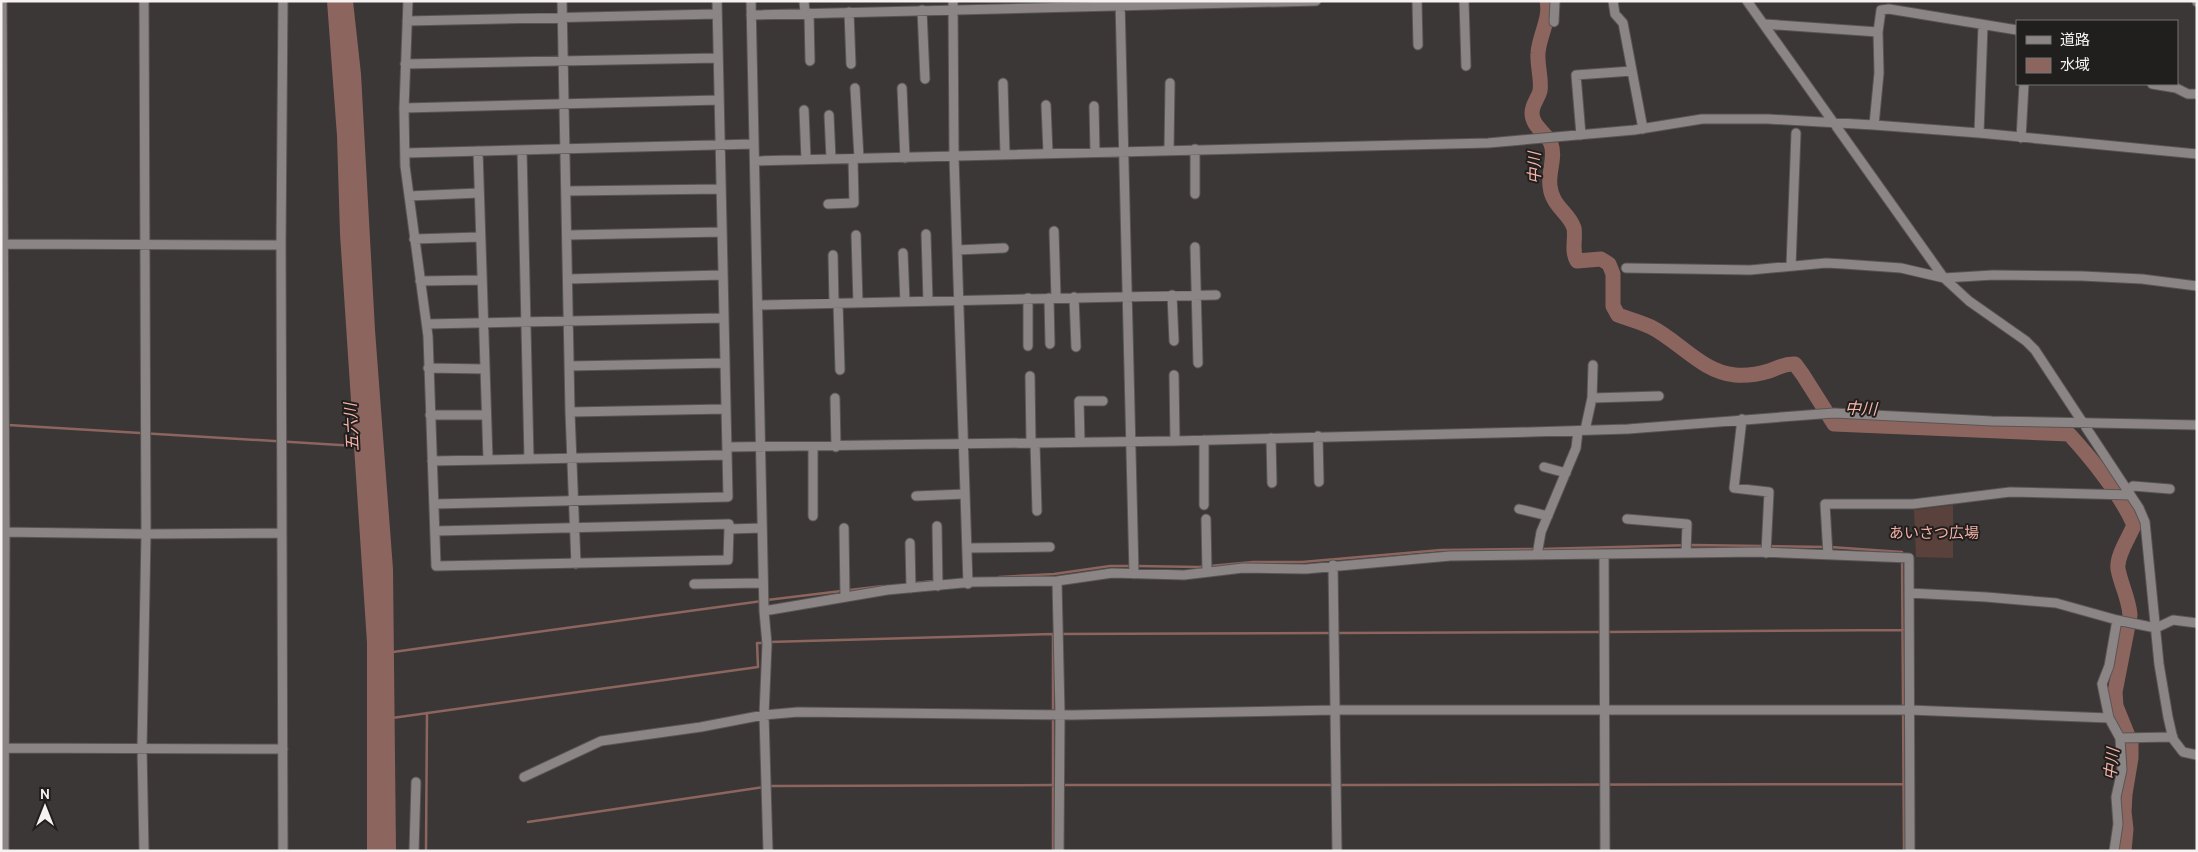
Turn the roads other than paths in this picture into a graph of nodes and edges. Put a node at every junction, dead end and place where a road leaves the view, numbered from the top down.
1 (2, 1) edge
2 (144, 1) edge
3 (283, 1) edge
4 (408, 1) edge
5 (562, 1) edge
6 (717, 1) edge
7 (751, 1) edge
8 (804, 1) edge
9 (1309, 1) edge
10 (1316, 1) edge
11 (1417, 1) edge
12 (1464, 1) edge
13 (1555, 1) edge
14 (1613, 1) edge
15 (1747, 1) edge
16 (1189, 2) edge
17 (1215, 2) edge
18 (1243, 2) edge
19 (1285, 2) edge
20 (1120, 3) edge
21 (953, 5) edge
22 (922, 10) junction
23 (849, 12) junction
24 (807, 13) junction
25 (717, 14) junction
26 (751, 15) junction
27 (562, 18) junction
28 (408, 20) junction
29 (1554, 22) dead end
30 (1764, 24) junction
31 (1984, 25) junction
32 (2016, 30) edge
33 (1878, 32) junction
34 (1418, 45) dead end
35 (718, 58) junction
36 (563, 61) junction
37 (810, 61) dead end
38 (405, 64) junction
39 (851, 64) dead end
40 (1466, 66) dead end
41 (1632, 71) junction
42 (925, 79) dead end
43 (1170, 83) dead end
44 (1004, 84) dead end
45 (2024, 85) edge
46 (2158, 85) edge
47 (855, 88) dead end
48 (902, 88) dead end
49 (2197, 94) edge
50 (719, 100) junction
51 (565, 104) junction
52 (1046, 105) dead end
53 (1094, 106) dead end
54 (404, 108) junction
55 (804, 110) dead end
56 (829, 115) dead end
57 (1832, 122) junction
58 (1874, 125) junction
59 (1643, 129) junction
60 (1796, 133) dead end
61 (1979, 133) junction
62 (1581, 135) junction
63 (2021, 138) junction
64 (719, 144) junction
65 (754, 144) junction
66 (566, 148) junction
67 (1195, 149) junction
68 (478, 150) junction
69 (522, 150) junction
70 (1169, 150) junction
71 (1124, 151) junction
72 (406, 152) junction
73 (1095, 152) junction
74 (1048, 153) junction
75 (2197, 154) edge
76 (1005, 155) junction
77 (954, 157) junction
78 (856, 158) junction
79 (904, 158) junction
80 (806, 159) junction
81 (831, 159) junction
82 (754, 160) junction
83 (720, 189) junction
84 (567, 192) junction
85 (479, 193) junction
86 (1195, 194) dead end
87 (409, 196) junction
88 (828, 204) dead end
89 (1054, 231) dead end
90 (722, 232) junction
91 (926, 234) dead end
92 (568, 235) junction
93 (856, 235) dead end
94 (480, 237) junction
95 (414, 239) junction
96 (2, 244) edge
97 (143, 245) junction
98 (281, 245) junction
99 (1195, 247) dead end
100 (1004, 248) dead end
101 (957, 250) junction
102 (903, 253) dead end
103 (833, 255) dead end
104 (1791, 266) junction
105 (1626, 268) dead end
106 (722, 275) junction
107 (568, 278) junction
108 (1944, 278) junction
109 (482, 280) junction
110 (420, 281) junction
111 (2197, 286) edge
112 (1172, 295) junction
113 (1196, 295) junction
114 (1216, 295) dead end
115 (1127, 296) junction
116 (1074, 297) junction
117 (1028, 298) junction
118 (1052, 298) junction
119 (958, 300) junction
120 (928, 301) junction
121 (905, 302) junction
122 (836, 303) junction
123 (858, 303) junction
124 (758, 305) junction
125 (723, 318) junction
126 (526, 321) junction
127 (569, 322) junction
128 (483, 323) junction
129 (427, 324) junction
130 (1174, 342) dead end
131 (1050, 344) dead end
132 (1028, 346) dead end
133 (1076, 346) dead end
134 (724, 363) junction
135 (1198, 363) dead end
136 (1593, 365) dead end
137 (569, 366) junction
138 (428, 368) junction
139 (485, 370) junction
140 (840, 370) dead end
141 (1174, 375) dead end
142 (1030, 376) dead end
143 (1659, 396) dead end
144 (835, 398) dead end
145 (1592, 398) junction
146 (1103, 401) dead end
147 (725, 409) junction
148 (570, 412) junction
149 (430, 415) junction
150 (486, 415) junction
151 (1742, 419) junction
152 (2083, 424) junction
153 (2197, 425) edge
154 (1581, 430) junction
155 (1318, 436) junction
156 (1271, 438) junction
157 (1204, 440) junction
158 (1175, 441) junction
159 (1080, 442) junction
160 (1131, 442) junction
161 (1033, 443) junction
162 (964, 444) junction
163 (813, 447) junction
164 (836, 447) junction
165 (761, 448) junction
166 (727, 451) junction
167 (572, 458) junction
168 (529, 459) junction
169 (488, 460) junction
170 (432, 461) junction
171 (1544, 467) dead end
172 (1566, 473) junction
173 (1319, 482) dead end
174 (1272, 483) dead end
175 (2170, 489) dead end
176 (2128, 493) junction
177 (965, 494) junction
178 (916, 496) dead end
179 (574, 501) junction
180 (434, 504) junction
181 (1204, 505) dead end
182 (1519, 509) dead end
183 (1037, 511) dead end
184 (813, 516) dead end
185 (1548, 516) junction
186 (1206, 519) dead end
187 (1627, 519) dead end
188 (937, 526) dead end
189 (574, 527) junction
190 (762, 528) junction
191 (844, 528) dead end
192 (729, 530) junction
193 (435, 531) junction
194 (3, 532) edge
195 (281, 533) junction
196 (146, 534) junction
197 (910, 543) dead end
198 (1050, 547) dead end
199 (967, 548) junction
200 (1537, 551) junction
201 (1766, 552) junction
202 (1686, 553) junction
203 (1604, 555) junction
204 (1828, 555) junction
205 (576, 564) junction
206 (1334, 565) junction
207 (1207, 572) junction
208 (1134, 574) junction
209 (1056, 581) junction
210 (763, 583) junction
211 (694, 584) dead end
212 (968, 584) junction
213 (938, 586) junction
214 (911, 588) junction
215 (1909, 594) junction
216 (845, 597) junction
217 (764, 611) junction
218 (2116, 620) junction
219 (2197, 623) edge
220 (2156, 628) junction
221 (1606, 709) junction
222 (1335, 710) junction
223 (1910, 710) junction
224 (1060, 714) junction
225 (764, 715) junction
226 (2109, 718) junction
227 (2126, 737) junction
228 (2173, 737) junction
229 (3, 748) edge
230 (142, 748) junction
231 (283, 749) junction
232 (2197, 755) edge
233 (524, 777) dead end
234 (416, 782) dead end
235 (4, 851) edge
236 (144, 851) edge
237 (283, 851) edge
238 (414, 851) edge
239 (768, 851) edge
240 (1059, 851) edge
241 (1337, 851) edge
242 (1606, 851) edge
243 (1910, 851) edge
244 (2114, 851) edge

1 - 96 street
2 - 97 street
3 - 98 street
4 - 28 street
5 - 27 street
6 - 25 street
7 - 26 street
8 - 24 street
9 - 10 street
9 - 19 street
11 - 34 street
12 - 40 street
13 - 29 street
14 - 41 street
15 - 30 street
16 - 17 street
16 - 20 street
17 - 18 street
18 - 19 street
20 - 21 street
20 - 71 street
21 - 22 street
21 - 77 street
22 - 23 street
22 - 42 street
23 - 24 street
23 - 39 street
24 - 26 street
24 - 37 street
25 - 27 street
25 - 35 street
26 - 65 street
27 - 28 street
27 - 36 street
28 - 38 street
30 - 33 street
30 - 57 street
31 - 32 street
31 - 33 street
31 - 61 street
33 - 58 street
35 - 36 street
35 - 50 street
36 - 38 street
36 - 51 street
38 - 54 street
41 - 59 street
41 - 62 street
43 - 70 street
44 - 76 street
45 - 63 street
46 - 49 street
47 - 78 street
48 - 79 street
50 - 51 street
50 - 64 street
51 - 54 street
51 - 66 street
52 - 74 street
53 - 73 street
54 - 72 street
55 - 80 street
56 - 81 street
57 - 58 street
57 - 59 street
57 - 108 street
58 - 61 street
59 - 62 street
60 - 104 street
61 - 63 street
62 - 67 street
63 - 75 street
64 - 65 street
64 - 66 street
64 - 83 street
65 - 82 street
66 - 69 street
66 - 84 street
67 - 70 street
67 - 86 street
68 - 69 street
68 - 72 street
68 - 85 street
69 - 126 street
70 - 71 street
71 - 73 street
71 - 115 street
72 - 87 street
73 - 74 street
74 - 76 street
76 - 77 street
77 - 79 street
77 - 101 street
78 - 79 street
78 - 81 street
78 - 88 street
80 - 81 street
80 - 82 street
82 - 124 street
83 - 84 street
83 - 90 street
84 - 92 street
85 - 87 street
85 - 94 street
87 - 95 street
89 - 118 street
90 - 92 street
90 - 106 street
91 - 120 street
92 - 107 street
93 - 123 street
94 - 95 street
94 - 109 street
95 - 110 street
96 - 97 street
96 - 194 street
97 - 98 street
97 - 196 street
98 - 195 street
99 - 113 street
100 - 101 street
101 - 119 street
102 - 121 street
103 - 122 street
104 - 105 street
104 - 108 street
106 - 107 street
106 - 125 street
107 - 127 street
108 - 111 street
108 - 152 street
109 - 110 street
109 - 128 street
110 - 129 street
112 - 113 street
112 - 115 street
112 - 130 street
113 - 114 street
113 - 135 street
115 - 116 street
115 - 160 street
116 - 118 street
116 - 133 street
117 - 118 street
117 - 119 street
117 - 132 street
118 - 131 street
119 - 120 street
119 - 162 street
120 - 121 street
121 - 123 street
122 - 123 street
122 - 124 street
122 - 140 street
124 - 165 street
125 - 127 street
125 - 134 street
126 - 127 street
126 - 128 street
126 - 168 street
127 - 137 street
128 - 129 street
128 - 139 street
129 - 138 street
134 - 137 street
134 - 147 street
136 - 145 street
137 - 148 street
138 - 139 street
138 - 149 street
139 - 150 street
141 - 158 street
142 - 161 street
143 - 145 street
144 - 164 street
145 - 154 street
146 - 159 street
147 - 148 street
147 - 166 street
148 - 167 street
149 - 150 street
149 - 170 street
150 - 169 street
151 - 152 street
151 - 154 street
151 - 201 street
152 - 153 street
152 - 176 street
154 - 155 street
154 - 172 street
155 - 156 street
155 - 173 street
156 - 157 street
156 - 174 street
157 - 158 street
157 - 181 street
158 - 160 street
159 - 160 street
159 - 161 street
160 - 208 street
161 - 162 street
161 - 183 street
162 - 164 street
162 - 177 street
163 - 164 street
163 - 165 street
163 - 184 street
165 - 166 street
165 - 190 street
166 - 167 street
166 - 179 street
167 - 168 street
167 - 179 street
168 - 169 street
169 - 170 street
170 - 180 street
171 - 172 street
172 - 185 street
175 - 176 street
176 - 204 street
176 - 220 street
177 - 178 street
177 - 199 street
179 - 180 street
179 - 189 street
180 - 193 street
182 - 185 street
185 - 200 street
186 - 207 street
187 - 202 street
188 - 213 street
189 - 192 street
189 - 193 street
189 - 205 street
190 - 192 street
190 - 210 street
191 - 216 street
192 - 205 street
193 - 205 street
194 - 196 street
194 - 229 street
195 - 196 street
195 - 231 street
196 - 230 street
197 - 214 street
198 - 199 street
199 - 212 street
200 - 203 street
200 - 206 street
201 - 202 street
201 - 204 street
202 - 203 street
203 - 221 street
204 - 215 street
206 - 207 street
206 - 222 street
207 - 208 street
208 - 209 street
209 - 212 street
209 - 224 street
210 - 211 street
210 - 217 street
212 - 213 street
213 - 214 street
214 - 216 street
215 - 218 street
215 - 223 street
216 - 217 street
217 - 225 street
218 - 220 street
218 - 226 street
219 - 220 street
220 - 228 street
221 - 222 street
221 - 223 street
221 - 242 street
222 - 224 street
222 - 241 street
223 - 226 street
223 - 243 street
224 - 225 street
224 - 240 street
225 - 233 street
225 - 239 street
226 - 227 street
227 - 228 street
227 - 244 street
228 - 232 street
229 - 230 street
229 - 235 street
230 - 231 street
230 - 236 street
231 - 237 street
234 - 238 street

